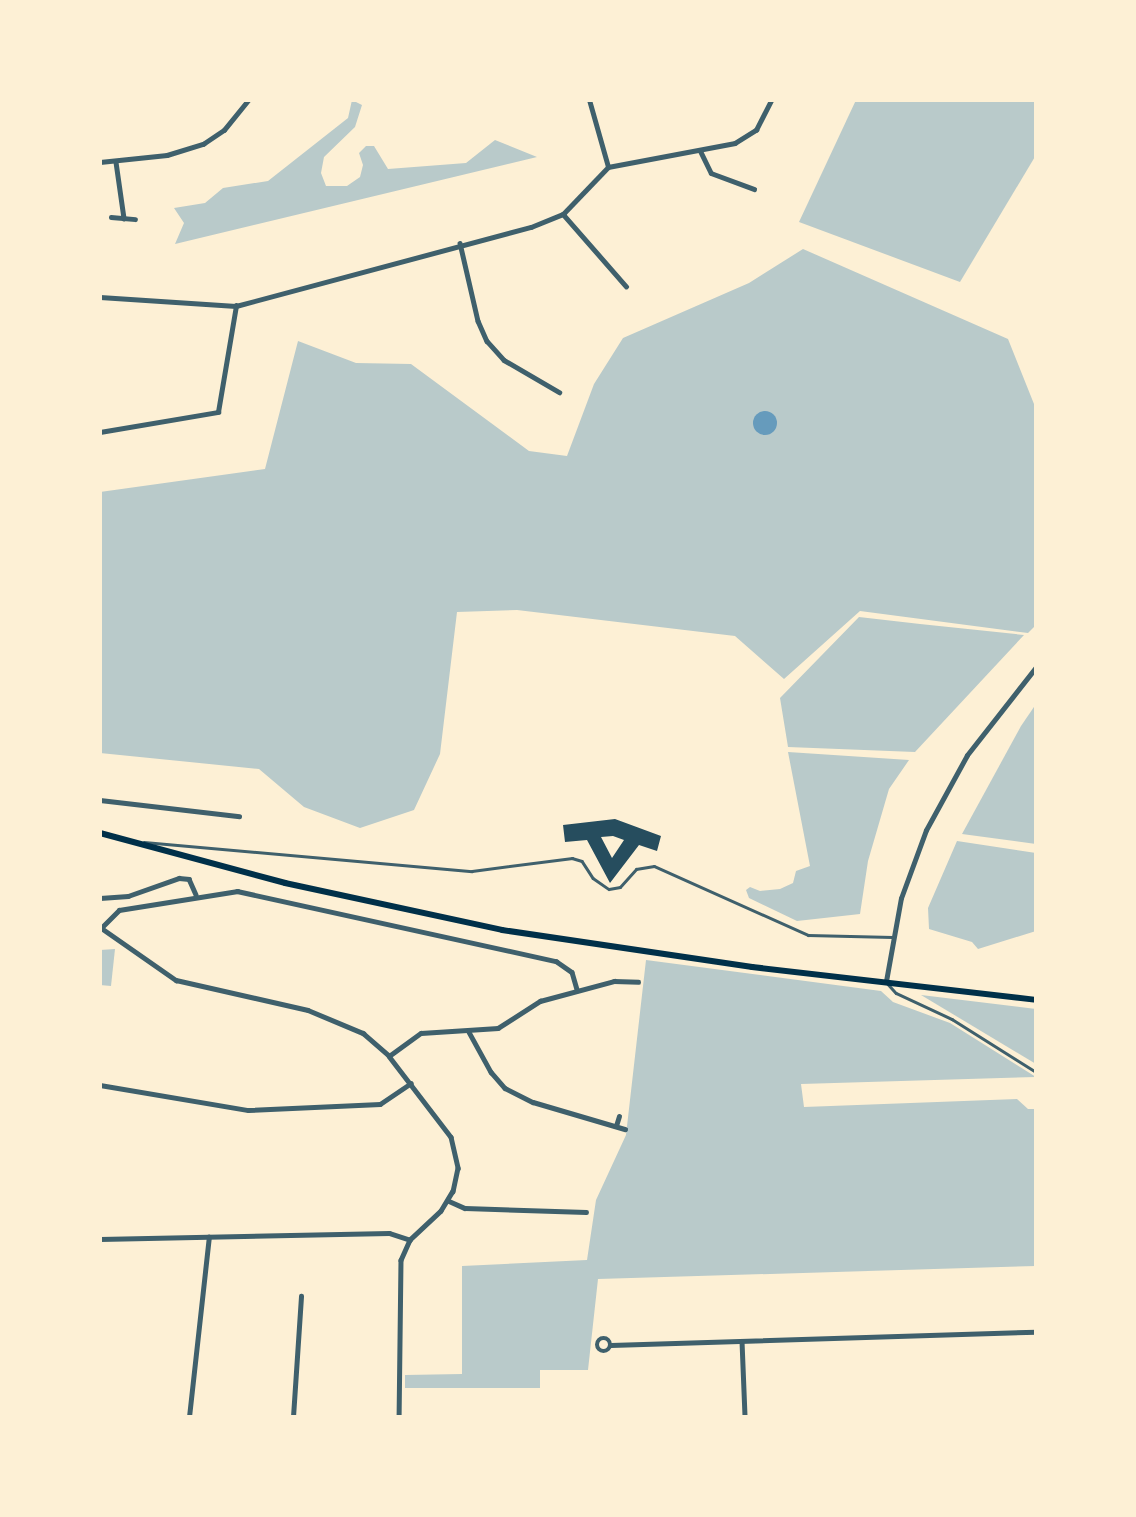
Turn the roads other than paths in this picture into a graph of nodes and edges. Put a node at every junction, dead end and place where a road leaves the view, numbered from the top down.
1 (248, 100) edge
2 (589, 100) edge
3 (771, 100) edge
4 (700, 150) junction
5 (100, 162) edge
6 (116, 162) junction
7 (608, 167) junction
8 (754, 189) dead end
9 (563, 214) junction
10 (111, 217) dead end
11 (124, 218) junction
12 (135, 219) dead end
13 (460, 243) junction
14 (626, 286) dead end
15 (100, 297) edge
16 (236, 306) junction
17 (559, 392) dead end
18 (100, 432) edge
19 (1036, 667) edge
20 (100, 800) edge
21 (239, 816) dead end
22 (100, 833) edge
23 (138, 843) junction
24 (196, 895) junction
25 (100, 898) edge
26 (100, 927) edge
27 (892, 937) junction
28 (886, 981) junction
29 (638, 982) dead end
30 (577, 990) junction
31 (1036, 1000) edge
32 (469, 1032) junction
33 (389, 1056) junction
34 (1036, 1072) edge
35 (411, 1083) junction
36 (100, 1085) edge
37 (619, 1116) dead end
38 (616, 1126) junction
39 (625, 1129) dead end
40 (449, 1201) junction
41 (586, 1212) dead end
42 (209, 1237) junction
43 (100, 1239) edge
44 (410, 1240) junction
45 (301, 1296) dead end
46 (1036, 1332) edge
47 (741, 1341) junction
48 (611, 1345) dead end
49 (189, 1417) edge
50 (293, 1417) edge
51 (400, 1417) edge
52 (745, 1417) edge

1 - 6 street
2 - 7 street
3 - 4 street
4 - 7 street
4 - 8 street
5 - 6 street
6 - 11 street
7 - 9 street
9 - 13 street
9 - 14 street
10 - 11 street
11 - 12 street
13 - 16 street
13 - 17 street
15 - 16 street
16 - 18 street
19 - 27 street
20 - 21 street
22 - 23 main road
23 - 27 lane
23 - 28 main road
24 - 25 street
24 - 26 street
24 - 30 street
26 - 33 street
27 - 28 street
28 - 31 main road
28 - 34 lane
29 - 30 street
30 - 32 street
32 - 33 street
32 - 38 street
33 - 35 street
35 - 36 street
35 - 40 street
37 - 38 street
38 - 39 street
40 - 41 street
40 - 44 street
42 - 43 street
42 - 44 street
42 - 49 street
44 - 51 street
45 - 50 street
46 - 47 street
47 - 48 street
47 - 52 street

